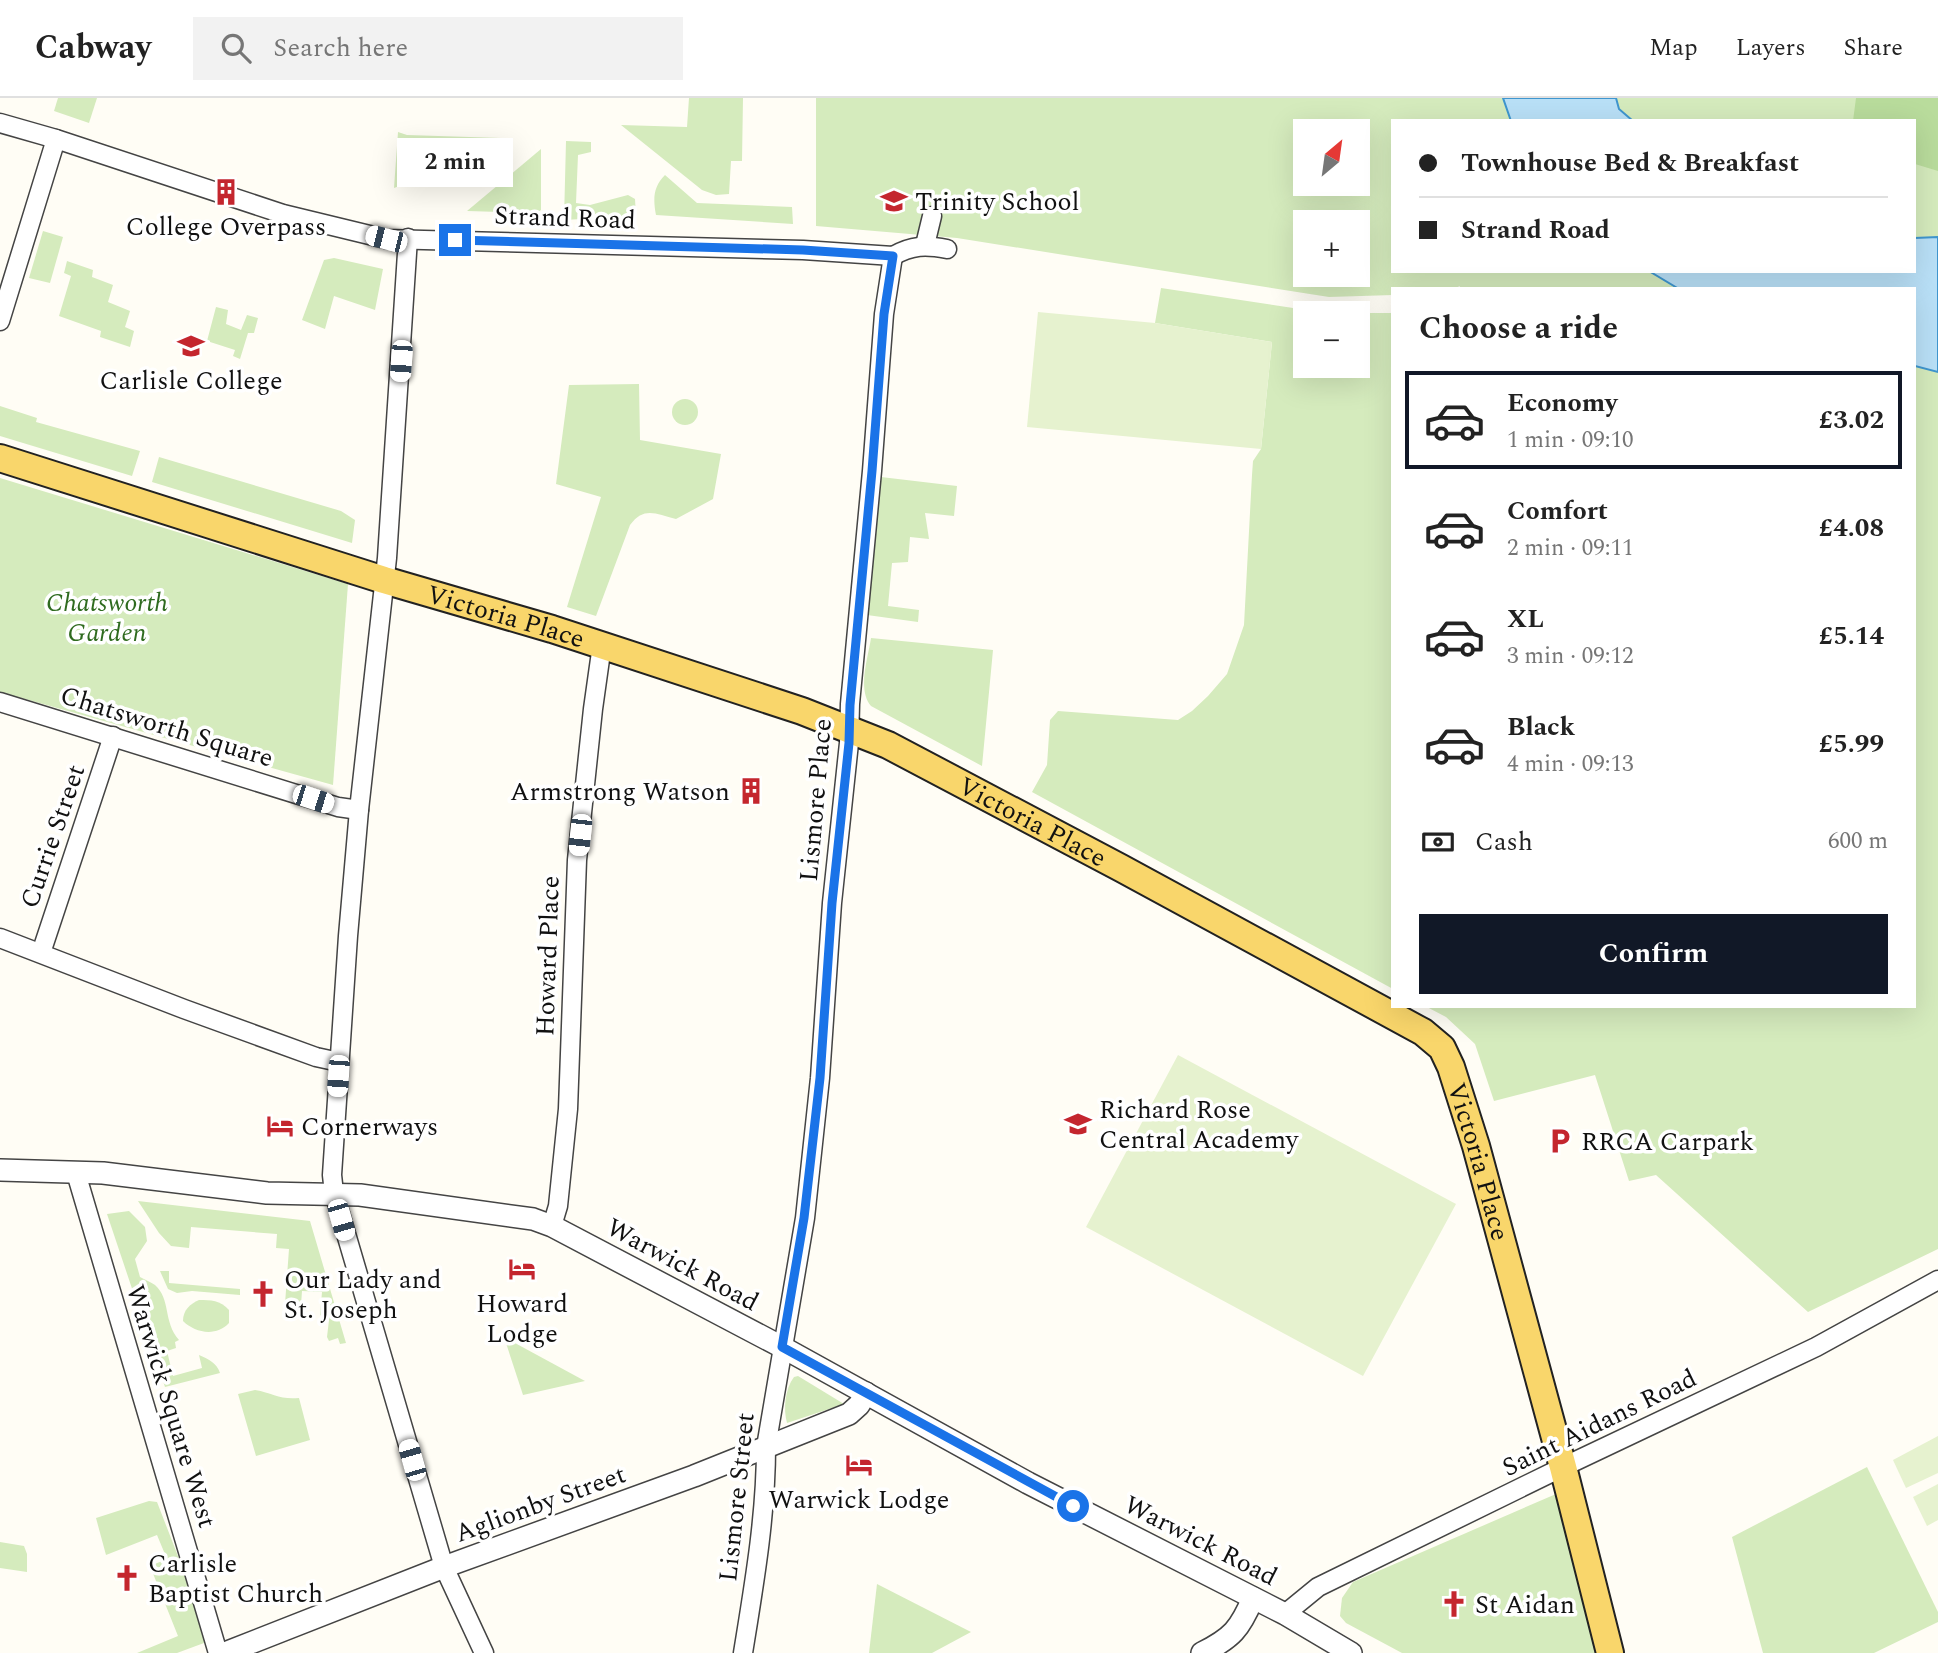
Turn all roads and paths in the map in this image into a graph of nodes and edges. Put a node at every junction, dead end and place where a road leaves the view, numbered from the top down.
1 (0, 123) edge
2 (56, 139) junction
3 (932, 216) dead end
4 (408, 238) junction
5 (925, 245) junction
6 (947, 249) dead end
7 (893, 256) junction
8 (0, 321) edge
9 (0, 458) edge
10 (384, 580) junction
11 (602, 645) junction
12 (0, 702) edge
13 (850, 729) junction
14 (113, 736) junction
15 (359, 810) junction
16 (0, 938) edge
17 (41, 953) junction
18 (339, 1062) junction
19 (0, 1170) edge
20 (76, 1173) junction
21 (334, 1193) junction
22 (552, 1226) junction
23 (1938, 1280) edge
24 (782, 1347) junction
25 (866, 1393) junction
26 (766, 1447) junction
27 (1563, 1467) junction
28 (444, 1567) junction
29 (1253, 1598) junction
30 (1285, 1614) junction
31 (218, 1653) edge
32 (225, 1653) edge
33 (484, 1653) edge
34 (743, 1653) edge
35 (1202, 1653) edge
36 (1352, 1653) edge
37 (1609, 1653) edge

1 - 2 street, Strand Road
2 - 4 street, Strand Road
2 - 8 street
3 - 5 street
4 - 7 street, Strand Road
4 - 10 street
5 - 6 street
5 - 7 street
7 - 13 street, Lismore Place
9 - 10 main road, Victoria Place
10 - 11 main road, Victoria Place
10 - 15 street
11 - 13 main road, Victoria Place
11 - 22 street, Howard Place
12 - 14 street, Chatsworth Square
13 - 24 street, Lismore Place
13 - 27 main road, Victoria Place
14 - 15 street, Chatsworth Square
14 - 17 street, Currie Street
15 - 18 street
16 - 17 street
17 - 18 street
18 - 21 street
19 - 20 street, Warwick Road
20 - 21 street, Warwick Road
20 - 31 street, Warwick Square West
21 - 22 street, Warwick Road
21 - 28 street
22 - 24 street, Warwick Road
23 - 27 street, Saint Aidans Road
24 - 25 street, Warwick Road
24 - 26 street, Lismore Street
25 - 26 street, Aglionby Street
25 - 29 street, Warwick Road
26 - 28 street, Aglionby Street
26 - 34 street, Lismore Street
27 - 30 street, Saint Aidans Road
27 - 37 main road, Victoria Place
28 - 32 street, Aglionby Street
28 - 33 street
29 - 30 street, Warwick Road
29 - 35 street
30 - 36 street, Warwick Road

